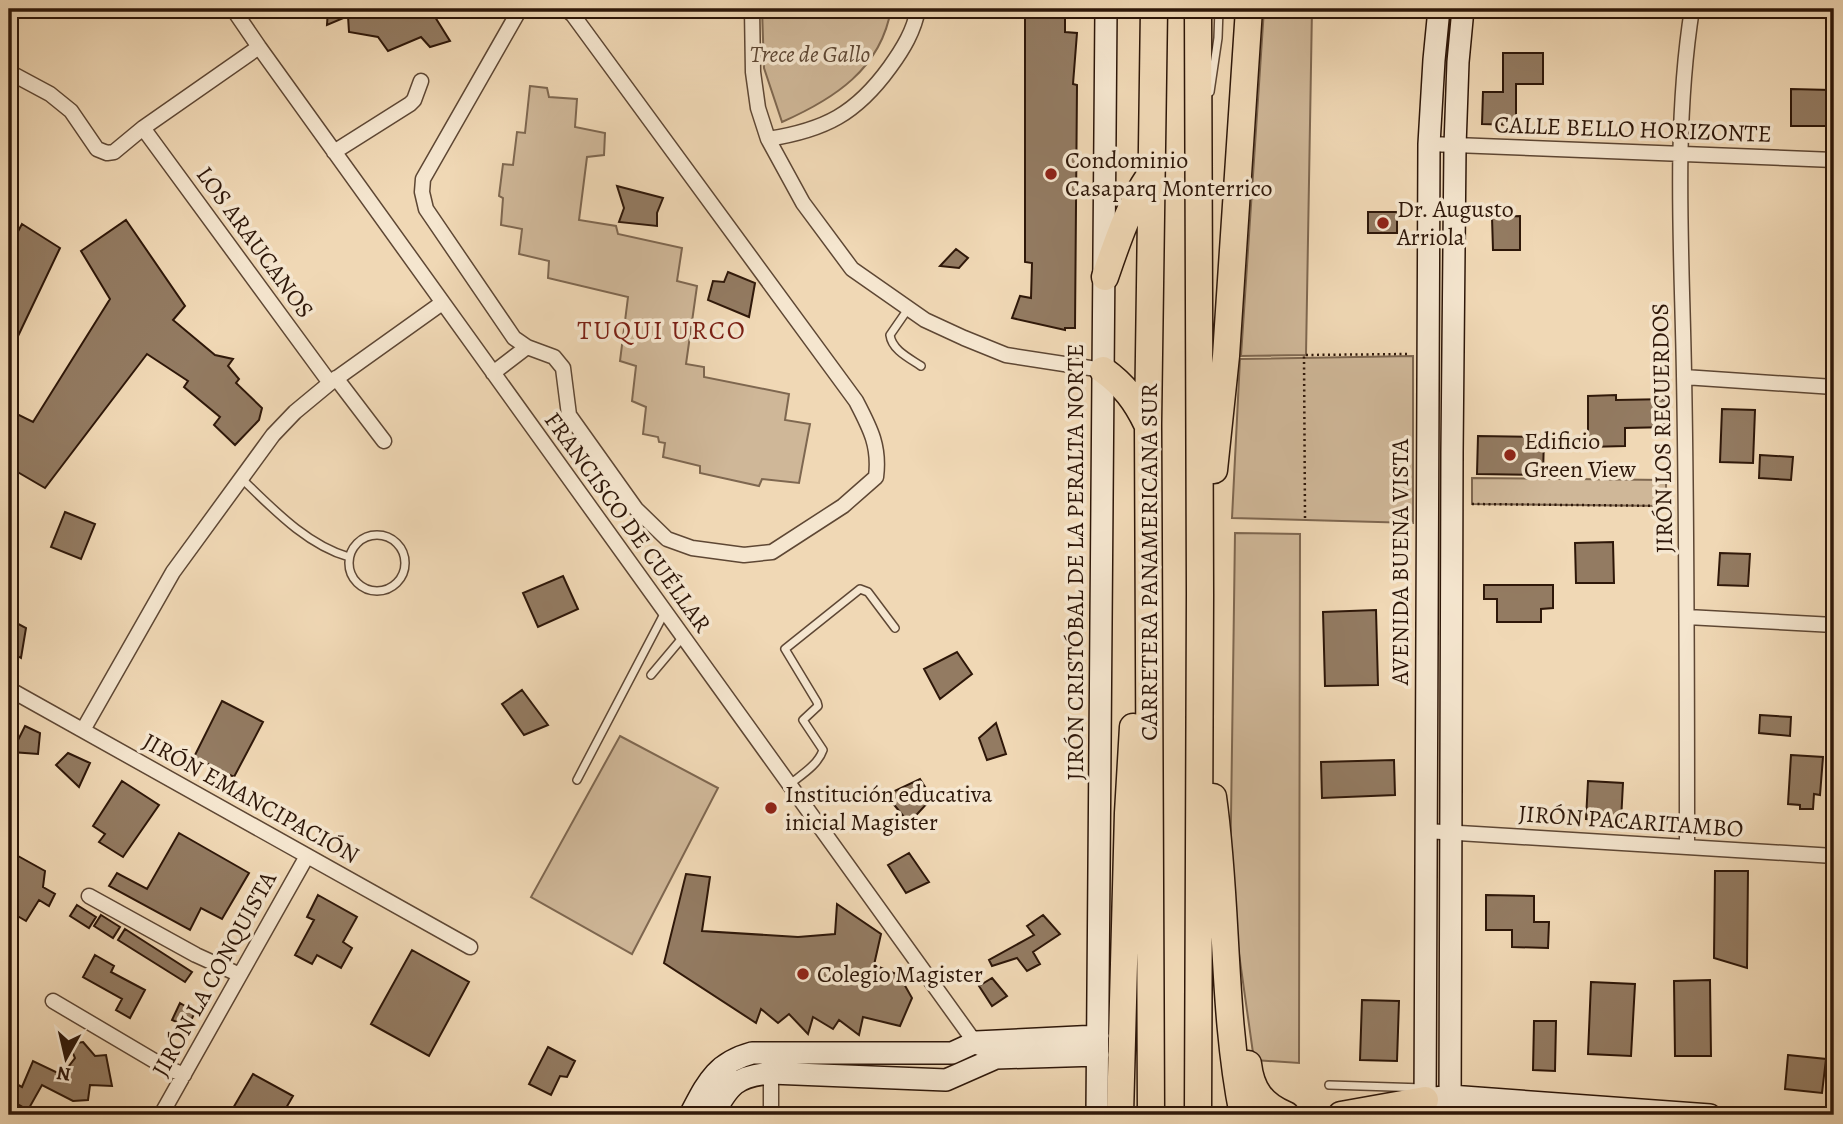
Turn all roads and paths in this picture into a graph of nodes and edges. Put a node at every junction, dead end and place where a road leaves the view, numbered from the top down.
1 (233, 9) edge
2 (520, 9) edge
3 (566, 9) edge
4 (752, 9) edge
5 (918, 9) edge
6 (1106, 9) edge
7 (1154, 9) edge
8 (1198, 9) edge
9 (1219, 9) edge
10 (1250, 9) edge
11 (1439, 9) edge
12 (1463, 9) edge
13 (1692, 9) edge
14 (259, 47) junction
15 (9, 72) edge
16 (421, 81) dead end
17 (143, 128) junction
18 (768, 139) junction
19 (1429, 144) junction
20 (1455, 146) junction
21 (334, 152) junction
22 (1680, 153) junction
23 (1834, 160) edge
24 (1151, 173) junction
25 (1198, 176) junction
26 (1105, 278) junction
27 (442, 303) junction
28 (908, 309) junction
29 (527, 347) junction
30 (1412, 354) dead end
31 (921, 366) dead end
32 (1102, 369) junction
33 (493, 373) junction
34 (1684, 377) junction
35 (333, 381) junction
36 (1834, 387) edge
37 (1148, 424) junction
38 (384, 441) dead end
39 (1427, 452) junction
40 (1452, 453) junction
41 (242, 480) junction
42 (1452, 504) junction
43 (1686, 506) junction
44 (1305, 517) dead end
45 (349, 557) junction
46 (1200, 594) junction
47 (665, 611) junction
48 (1687, 617) junction
49 (1834, 625) edge
50 (895, 628) dead end
51 (683, 636) junction
52 (651, 676) dead end
53 (9, 689) edge
54 (1149, 694) junction
55 (1200, 708) junction
56 (83, 730) junction
57 (577, 780) dead end
58 (790, 784) junction
59 (1426, 831) junction
60 (1451, 833) junction
61 (1220, 846) junction
62 (1687, 847) junction
63 (307, 856) junction
64 (1834, 856) edge
65 (89, 896) dead end
66 (470, 947) dead end
67 (240, 975) junction
68 (52, 1001) dead end
69 (976, 1042) junction
70 (1098, 1046) junction
71 (771, 1062) junction
72 (985, 1062) junction
73 (184, 1075) junction
74 (1329, 1085) dead end
75 (1435, 1103) edge
76 (161, 1115) edge
77 (690, 1115) edge
78 (713, 1115) edge
79 (771, 1115) edge
80 (1097, 1115) edge
81 (1120, 1115) edge
82 (1151, 1115) edge
83 (1198, 1115) edge
84 (1243, 1115) edge
85 (1286, 1115) edge
86 (1340, 1115) edge
87 (1710, 1115) edge

1 - 14 street, FRANCISCO DE CUÉLLAR
2 - 29 street
3 - 29 street
4 - 18 street
5 - 18 street
6 - 26 main road, JIRÓN CRISTÓBAL DE LA PERALTA NORTE
7 - 24 highway, CARRETERA PANAMERICANA SUR
8 - 25 highway, CARRETERA PANAMERICANA SUR
9 - 25 lane
10 - 46 highway
11 - 19 main road, AVENIDA BUENA VISTA
12 - 20 main road
13 - 22 street, JIRÓN LOS RECUERDOS
14 - 17 street
14 - 21 street, FRANCISCO DE CUÉLLAR
15 - 17 street
16 - 21 street
17 - 35 street, LOS ARAUCANOS
18 - 28 street
19 - 20 street, CALLE BELLO HORIZONTE
19 - 39 main road, AVENIDA BUENA VISTA
20 - 22 street, CALLE BELLO HORIZONTE
20 - 40 main road
21 - 27 street, FRANCISCO DE CUÉLLAR
22 - 23 street, CALLE BELLO HORIZONTE
22 - 34 street, JIRÓN LOS RECUERDOS
24 - 26 highway
24 - 37 highway, CARRETERA PANAMERICANA SUR
25 - 46 highway, CARRETERA PANAMERICANA SUR
26 - 32 main road, JIRÓN CRISTÓBAL DE LA PERALTA NORTE
27 - 33 street, FRANCISCO DE CUÉLLAR
27 - 35 street
28 - 31 lane
28 - 32 street
29 - 33 street
30 - 44 path
32 - 37 highway
32 - 70 main road, JIRÓN CRISTÓBAL DE LA PERALTA NORTE
33 - 47 street, FRANCISCO DE CUÉLLAR
34 - 36 street
34 - 43 street, JIRÓN LOS RECUERDOS
35 - 38 street, LOS ARAUCANOS
35 - 41 street
37 - 54 highway, CARRETERA PANAMERICANA SUR
39 - 40 main road
39 - 59 main road, AVENIDA BUENA VISTA
40 - 42 main road
41 - 45 lane
41 - 56 street
42 - 43 path
42 - 60 main road
43 - 48 street, JIRÓN LOS RECUERDOS
45 - 45 lane
46 - 55 highway, CARRETERA PANAMERICANA SUR
47 - 51 street, FRANCISCO DE CUÉLLAR
47 - 57 lane
48 - 49 street
48 - 62 street, JIRÓN LOS RECUERDOS
50 - 58 lane
51 - 52 lane
51 - 58 street, FRANCISCO DE CUÉLLAR
53 - 56 street, JIRÓN EMANCIPACIÓN
54 - 81 highway
54 - 82 highway, CARRETERA PANAMERICANA SUR
55 - 61 highway
55 - 83 highway, CARRETERA PANAMERICANA SUR
56 - 63 street, JIRÓN EMANCIPACIÓN
58 - 69 street, FRANCISCO DE CUÉLLAR
59 - 60 street, JIRÓN PACARITAMBO
59 - 75 main road, AVENIDA BUENA VISTA
60 - 62 street, JIRÓN PACARITAMBO
60 - 75 main road
61 - 84 highway
61 - 85 highway
62 - 64 street, JIRÓN PACARITAMBO
63 - 66 street, JIRÓN EMANCIPACIÓN
63 - 67 street, JIRÓN LA CONQUISTA
65 - 67 street
67 - 73 street, JIRÓN LA CONQUISTA
68 - 73 street
69 - 70 main road
69 - 71 main road
69 - 72 street, FRANCISCO DE CUÉLLAR
70 - 72 main road
70 - 80 main road, JIRÓN CRISTÓBAL DE LA PERALTA NORTE
71 - 72 main road
71 - 77 main road
71 - 78 main road
71 - 79 street
73 - 76 street, JIRÓN LA CONQUISTA
74 - 75 lane
75 - 86 highway
75 - 87 main road

